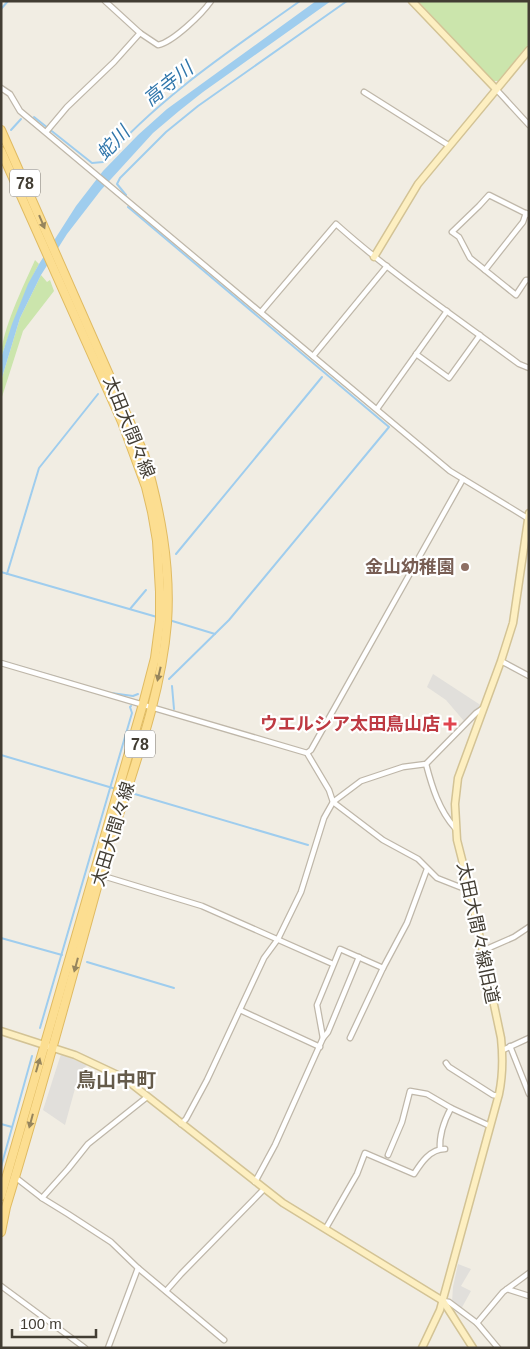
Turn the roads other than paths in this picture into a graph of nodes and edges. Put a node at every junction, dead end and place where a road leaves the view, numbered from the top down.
1 (105, 1) edge
2 (211, 1) edge
3 (412, 1) edge
4 (140, 33) junction
5 (529, 50) edge
6 (1, 88) edge
7 (496, 89) junction
8 (364, 92) dead end
9 (529, 125) edge
10 (1, 130) edge
11 (46, 132) junction
12 (448, 145) junction
13 (1, 151) edge
14 (527, 214) edge
15 (374, 257) junction
16 (387, 266) junction
17 (485, 270) junction
18 (529, 280) edge
19 (446, 311) junction
20 (261, 312) junction
21 (480, 335) junction
22 (416, 354) junction
23 (313, 356) junction
24 (529, 368) edge
25 (377, 409) junction
26 (463, 479) junction
27 (528, 517) edge
28 (501, 661) junction
29 (1, 663) edge
30 (529, 676) edge
31 (147, 705) junction
32 (482, 709) junction
33 (307, 752) junction
34 (426, 764) junction
35 (333, 802) junction
36 (455, 828) junction
37 (427, 869) junction
38 (100, 875) junction
39 (470, 891) junction
40 (529, 927) edge
41 (278, 939) junction
42 (482, 951) junction
43 (359, 957) junction
44 (333, 964) junction
45 (384, 968) junction
46 (240, 1010) junction
47 (1, 1031) edge
48 (323, 1038) junction
49 (350, 1038) dead end
50 (529, 1038) edge
51 (44, 1044) junction
52 (510, 1046) junction
53 (52, 1047) junction
54 (320, 1047) junction
55 (503, 1050) junction
56 (446, 1063) dead end
57 (529, 1094) edge
58 (499, 1096) junction
59 (147, 1097) junction
60 (451, 1108) junction
61 (181, 1124) junction
62 (490, 1126) junction
63 (388, 1155) dead end
64 (15, 1177) junction
65 (255, 1182) junction
66 (264, 1189) junction
67 (1, 1196) edge
68 (42, 1198) junction
69 (326, 1228) junction
70 (1, 1232) edge
71 (138, 1268) junction
72 (529, 1273) edge
73 (1, 1286) edge
74 (507, 1289) junction
75 (166, 1291) junction
76 (529, 1296) edge
77 (443, 1301) junction
78 (477, 1323) junction
79 (224, 1340) dead end
80 (85, 1348) edge
81 (108, 1348) edge
82 (422, 1348) edge
83 (473, 1348) edge
84 (498, 1348) edge

1 - 4 street
2 - 4 street
3 - 7 street
4 - 11 street
5 - 7 street
6 - 11 street
7 - 9 street
7 - 12 street
8 - 12 street
10 -> 31 main road, 太田大間々線 / 78
11 - 20 street
12 - 15 street
13 - 31 main road, 太田大間々線 / 78
14 - 17 street
14 - 17 street
15 - 16 street
15 - 20 street
16 - 19 street
16 - 23 street
17 - 18 street
19 - 21 street
19 - 22 street
20 - 23 street
21 - 22 street
21 - 24 street
22 - 25 street
23 - 25 street
25 - 26 street
26 - 27 street
26 - 33 street
27 - 28 street, 太田大間々線旧道
28 - 30 street
28 - 32 street, 太田大間々線旧道
29 - 31 street
31 - 33 street
31 - 38 main road, 太田大間々線 / 78
31 - 51 main road, 太田大間々線 / 78
32 - 34 street
32 - 36 street, 太田大間々線旧道
33 - 35 street
34 - 35 street
34 - 36 street
35 - 37 street
35 - 41 street
36 - 39 street, 太田大間々線旧道
37 - 39 street
37 - 45 street
38 - 41 street
38 -> 53 main road, 太田大間々線 / 78
39 - 42 street, 太田大間々線旧道
40 - 42 street
41 - 44 street
41 - 46 street
42 - 55 street, 太田大間々線旧道
43 - 44 street
43 - 45 street
43 - 48 street
44 - 48 street
45 - 49 street
46 - 54 street
46 - 61 street
47 - 51 street
48 - 54 street
50 - 52 street
51 - 53 street
67 -> 51 main road, 太田大間々線 / 78
52 - 55 street
52 - 57 street
53 - 59 street
53 -> 64 main road, 太田大間々線 / 78
54 - 65 street
55 - 58 street, 太田大間々線旧道
56 - 58 street
58 - 62 street, 太田大間々線旧道
59 - 61 street
59 - 68 street
60 - 62 street
60 - 63 street
60 - 69 street
61 - 65 street
62 - 77 street, 太田大間々線旧道
64 - 68 street
64 - 70 main road, 太田大間々線 / 78
65 - 66 street
66 - 69 street
66 - 75 street
68 - 71 street
69 - 77 street
71 - 75 street
71 - 81 street
72 - 74 street
73 - 80 street
74 - 76 street
74 - 78 street
75 - 79 street
77 - 78 street
77 - 82 street, 太田大間々線旧道
77 - 83 street
78 - 84 street

